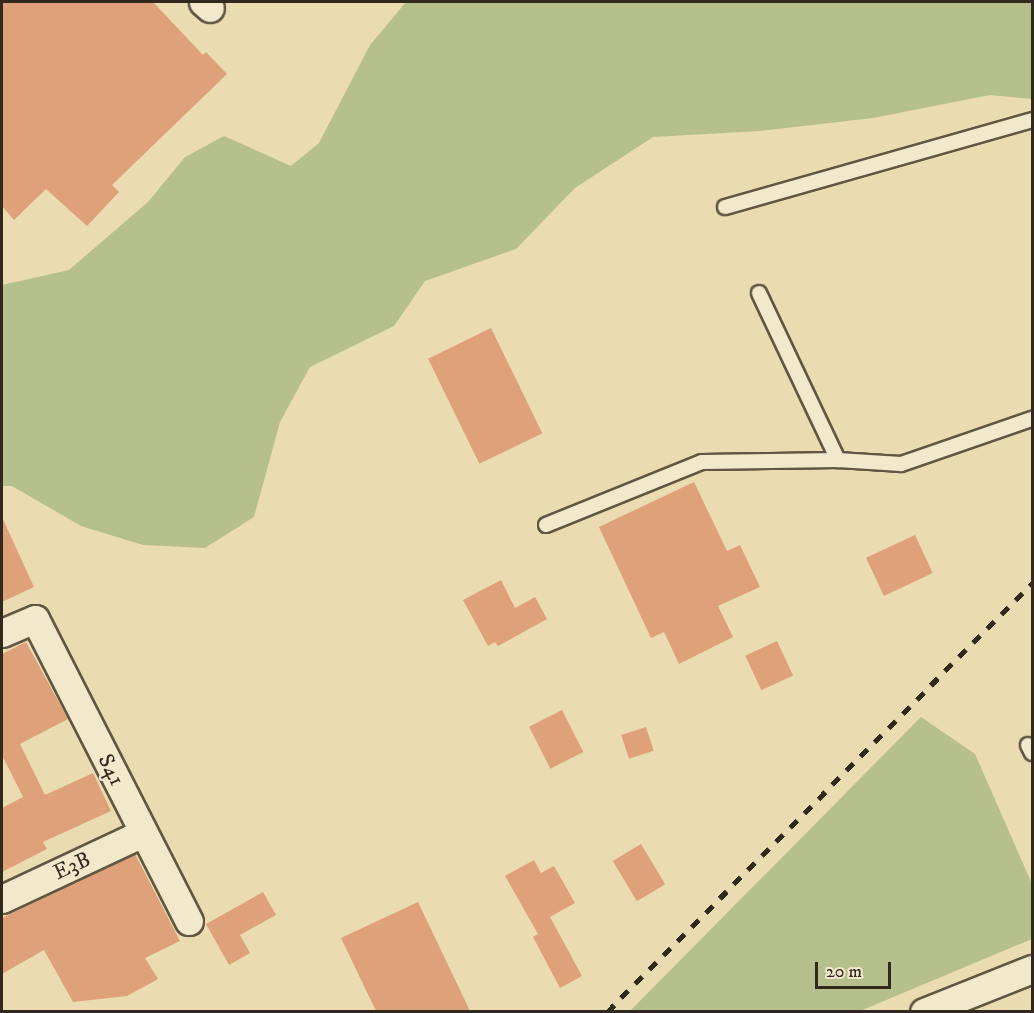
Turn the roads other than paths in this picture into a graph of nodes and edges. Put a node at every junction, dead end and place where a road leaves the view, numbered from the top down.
1 (1032, 120) edge
2 (725, 207) dead end
3 (759, 293) dead end
4 (1032, 419) edge
5 (838, 460) junction
6 (546, 525) dead end
7 (2, 633) edge
8 (143, 833) junction
9 (2, 899) edge
10 (189, 921) dead end
11 (1032, 969) edge
12 (924, 1011) edge

1 - 2 lane
3 - 5 lane
4 - 5 lane
5 - 6 lane
7 - 8 street, S41
8 - 9 street, E3B
8 - 10 street, S41
11 - 12 street

